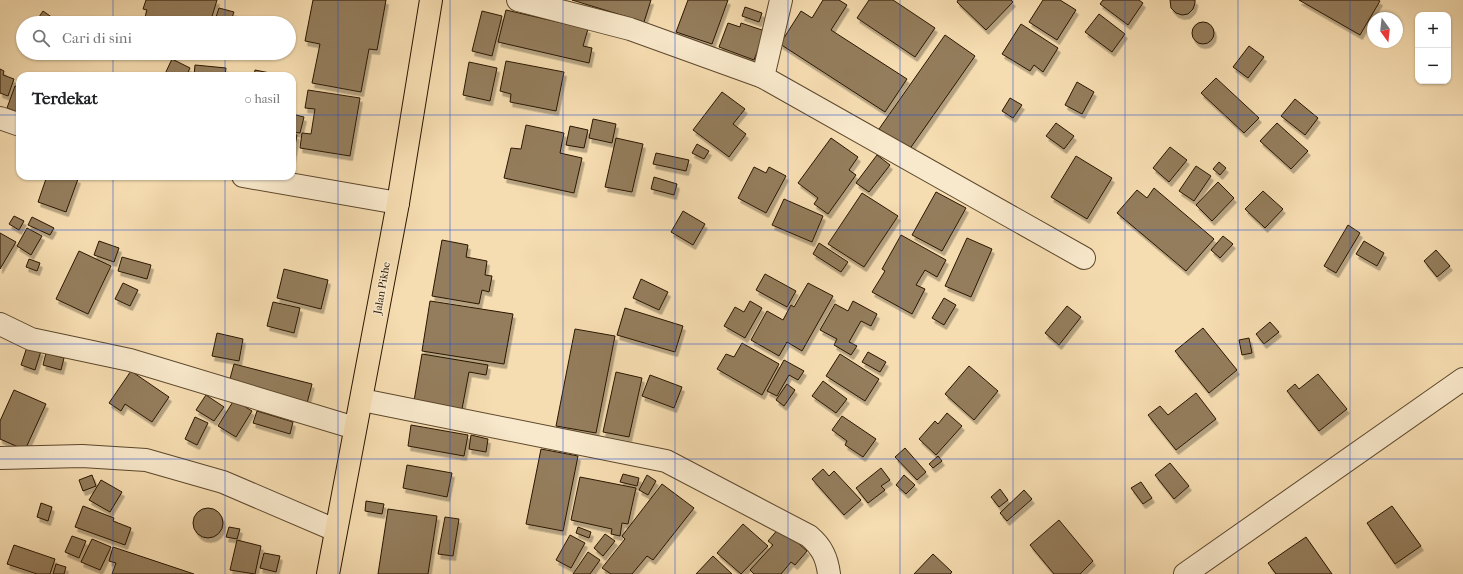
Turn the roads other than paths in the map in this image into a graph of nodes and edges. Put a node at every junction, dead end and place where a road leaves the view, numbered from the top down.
1 (431, 0) edge
2 (518, 0) edge
3 (781, 0) edge
4 (763, 77) junction
5 (0, 118) edge
6 (16, 124) edge
7 (266, 180) edge
8 (398, 203) junction
9 (1084, 258) dead end
10 (0, 324) edge
11 (1463, 379) edge
12 (362, 400) junction
13 (355, 428) junction
14 (0, 458) edge
15 (335, 530) junction
16 (328, 574) edge
17 (829, 574) edge
18 (1185, 574) edge

1 - 8 highway, Jalan Pikhe
2 - 4 street
3 - 4 street
4 - 9 street
5 - 6 street
7 - 8 street
8 - 12 highway, Jalan Pikhe
10 - 13 street
11 - 18 street
12 - 13 highway, Jalan Pikhe
12 - 17 street
13 - 15 highway, Jalan Pikhe
14 - 15 street
15 - 16 highway, Jalan Pikhe

